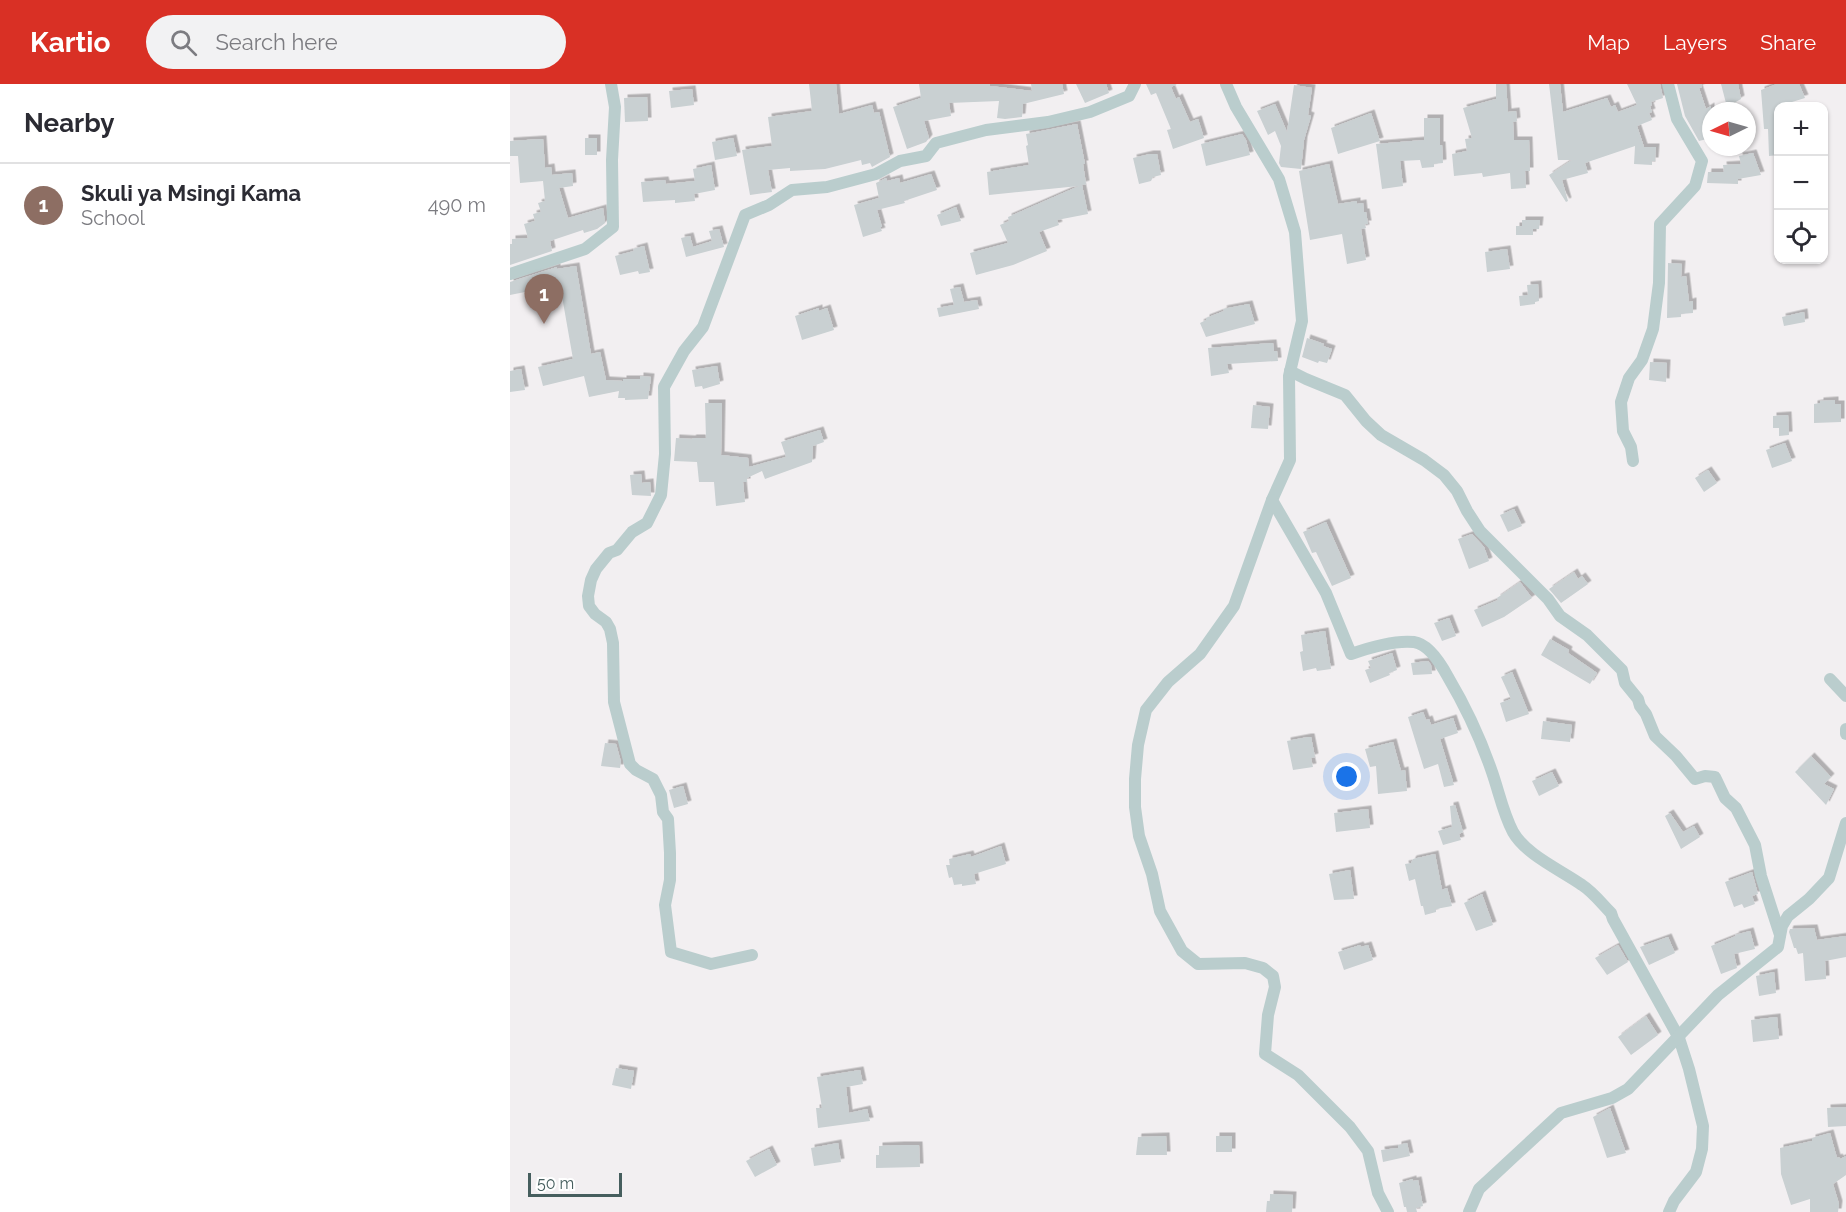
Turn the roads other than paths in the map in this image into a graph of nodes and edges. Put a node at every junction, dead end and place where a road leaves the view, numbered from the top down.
1 (611, 84) edge
2 (1135, 84) edge
3 (1226, 84) edge
4 (1668, 84) edge
5 (510, 274) edge
6 (1290, 371) junction
7 (1633, 461) dead end
8 (1272, 500) junction
9 (1830, 680) dead end
10 (1846, 696) edge
11 (1846, 823) edge
12 (1780, 935) junction
13 (752, 955) dead end
14 (1679, 1038) junction
15 (1388, 1212) edge
16 (1468, 1212) edge
17 (1669, 1212) edge

1 - 5 street
2 - 13 street
3 - 6 street
4 - 7 street
6 - 8 street
6 - 12 street
8 - 14 street
8 - 15 street
9 - 10 street
11 - 12 street
12 - 14 street
14 - 16 street
14 - 17 street

